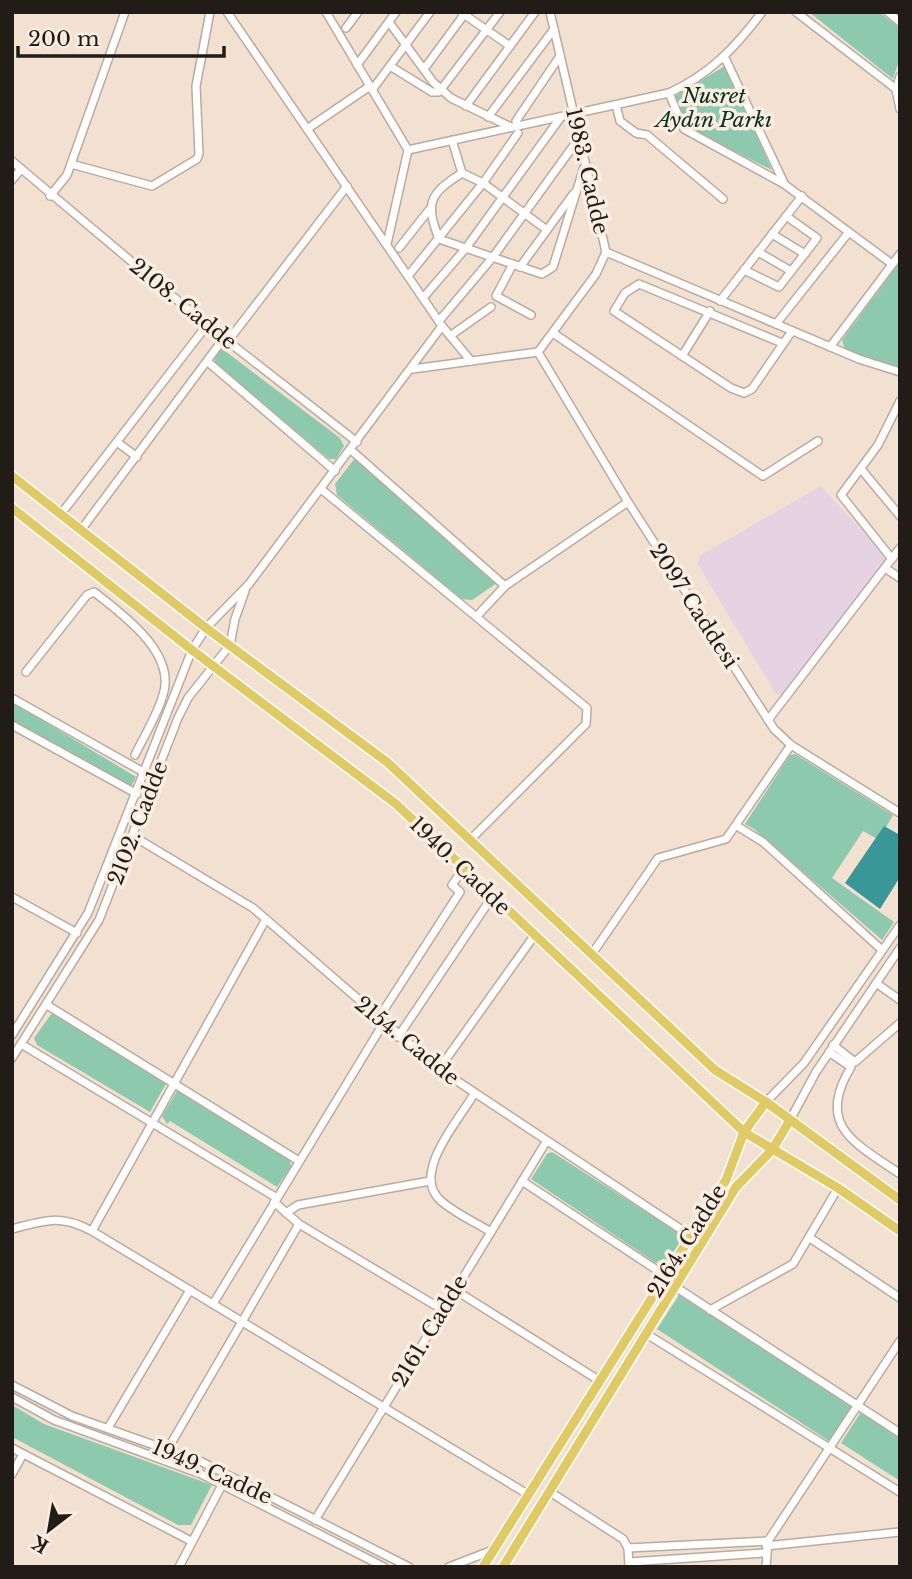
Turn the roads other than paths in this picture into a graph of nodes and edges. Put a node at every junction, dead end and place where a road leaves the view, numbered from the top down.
1 (125, 12) edge
2 (210, 12) edge
3 (227, 12) edge
4 (326, 12) edge
5 (358, 12) edge
6 (396, 12) edge
7 (430, 12) edge
8 (500, 12) edge
9 (536, 12) edge
10 (550, 12) edge
11 (762, 12) edge
12 (796, 12) edge
13 (888, 12) edge
14 (464, 13) edge
15 (389, 22) junction
16 (900, 22) edge
17 (346, 28) dead end
18 (554, 29) junction
19 (487, 30) junction
20 (407, 44) junction
21 (510, 46) junction
22 (560, 55) junction
23 (725, 58) junction
24 (357, 65) junction
25 (390, 66) junction
26 (424, 69) junction
27 (900, 76) edge
28 (371, 88) junction
29 (443, 90) junction
30 (898, 91) edge
31 (669, 93) junction
32 (616, 105) junction
33 (466, 106) junction
34 (900, 109) edge
35 (574, 114) junction
36 (488, 117) junction
37 (562, 117) junction
38 (515, 127) junction
39 (307, 129) junction
40 (579, 138) junction
41 (452, 140) junction
42 (408, 150) junction
43 (12, 161) edge
44 (585, 163) junction
45 (71, 164) junction
46 (21, 169) junction
47 (462, 173) junction
48 (12, 180) edge
49 (483, 183) junction
50 (784, 184) junction
51 (347, 186) junction
52 (579, 187) junction
53 (50, 195) junction
54 (802, 195) junction
55 (503, 198) junction
56 (723, 199) dead end
57 (429, 210) junction
58 (526, 214) junction
59 (786, 216) junction
60 (547, 230) junction
61 (849, 232) junction
62 (772, 234) junction
63 (439, 239) junction
64 (387, 244) junction
65 (399, 248) dead end
66 (466, 248) junction
67 (606, 252) junction
68 (758, 252) junction
69 (805, 254) junction
70 (900, 254) edge
71 (493, 257) junction
72 (892, 264) junction
73 (516, 266) junction
74 (744, 270) junction
75 (791, 271) junction
76 (408, 276) junction
77 (423, 298) junction
78 (720, 301) junction
79 (491, 307) dead end
80 (710, 311) junction
81 (531, 315) dead end
82 (440, 324) junction
83 (776, 324) junction
84 (207, 325) junction
85 (792, 331) junction
86 (553, 333) junction
87 (450, 336) junction
88 (226, 339) junction
89 (782, 343) junction
90 (831, 347) junction
91 (538, 352) junction
92 (682, 356) junction
93 (471, 361) junction
94 (208, 362) junction
95 (413, 369) junction
96 (900, 372) edge
97 (900, 401) edge
98 (818, 441) dead end
99 (117, 442) junction
100 (357, 442) junction
101 (351, 450) junction
102 (137, 457) junction
103 (861, 469) junction
104 (335, 471) junction
105 (12, 476) edge
106 (321, 489) junction
107 (628, 502) junction
108 (12, 508) edge
109 (61, 514) junction
110 (900, 516) edge
111 (81, 530) junction
112 (900, 548) edge
113 (892, 559) junction
114 (885, 568) junction
115 (900, 578) edge
116 (248, 584) junction
117 (505, 586) junction
118 (477, 616) junction
119 (206, 628) junction
120 (230, 645) junction
121 (192, 650) junction
122 (215, 665) junction
123 (26, 673) dead end
124 (12, 698) edge
125 (153, 717) junction
126 (768, 720) junction
127 (165, 722) junction
128 (12, 725) edge
129 (791, 745) junction
130 (135, 755) dead end
131 (145, 773) junction
132 (137, 794) junction
133 (900, 813) edge
134 (737, 826) junction
135 (132, 836) junction
136 (471, 839) junction
137 (463, 869) junction
138 (12, 897) edge
139 (492, 897) junction
140 (266, 919) junction
141 (900, 925) edge
142 (77, 933) junction
143 (534, 936) junction
144 (900, 948) edge
145 (882, 950) junction
146 (592, 954) junction
147 (876, 984) junction
148 (900, 1000) edge
149 (47, 1005) junction
150 (380, 1021) junction
151 (900, 1023) edge
152 (12, 1035) edge
153 (398, 1037) junction
154 (21, 1044) junction
155 (831, 1048) junction
156 (12, 1058) edge
157 (853, 1064) junction
158 (439, 1069) junction
159 (174, 1084) junction
160 (474, 1094) junction
161 (766, 1102) junction
162 (790, 1120) junction
163 (152, 1123) junction
164 (744, 1132) junction
165 (546, 1142) junction
166 (772, 1150) junction
167 (299, 1161) junction
168 (900, 1174) edge
169 (430, 1181) junction
170 (522, 1181) junction
171 (838, 1188) junction
172 (276, 1200) junction
173 (900, 1200) edge
174 (286, 1213) junction
175 (299, 1224) junction
176 (12, 1229) edge
177 (92, 1231) junction
178 (491, 1231) junction
179 (900, 1231) edge
180 (691, 1236) junction
181 (810, 1238) junction
182 (666, 1276) junction
183 (674, 1286) junction
184 (190, 1290) junction
185 (455, 1290) junction
186 (900, 1298) edge
187 (213, 1304) junction
188 (443, 1310) junction
189 (710, 1310) junction
190 (244, 1323) junction
191 (645, 1333) junction
192 (900, 1340) edge
193 (600, 1381) junction
194 (12, 1385) edge
195 (12, 1397) edge
196 (858, 1405) junction
197 (384, 1408) junction
198 (108, 1428) junction
199 (900, 1433) edge
200 (830, 1446) junction
201 (12, 1448) edge
202 (167, 1449) junction
203 (23, 1454) junction
204 (163, 1460) junction
205 (12, 1474) edge
206 (222, 1485) junction
207 (550, 1492) junction
208 (900, 1492) edge
209 (529, 1495) junction
210 (315, 1520) junction
211 (900, 1532) edge
212 (191, 1541) junction
213 (767, 1547) junction
214 (496, 1548) junction
215 (628, 1548) junction
216 (629, 1565) edge
217 (503, 1566) edge
218 (179, 1567) edge
219 (384, 1567) edge
220 (409, 1567) edge
221 (449, 1567) edge
222 (483, 1567) edge
223 (766, 1567) edge

1 - 45 street
2 - 45 street
3 - 39 street
4 - 24 street
5 - 17 street
6 - 15 street
7 - 20 street
8 - 19 street
9 - 21 street
10 - 18 street, 1983. Cadde
11 - 23 street
12 - 30 street
13 - 16 street
14 - 19 street
14 - 26 street
15 - 20 street
15 - 24 street
18 - 22 street, 1983. Cadde
18 - 36 street
19 - 21 street
19 - 29 street
20 - 25 street
20 - 26 street
21 - 33 street
22 - 35 street, 1983. Cadde
22 - 38 street
23 - 31 street
23 - 50 street
24 - 28 street
25 - 28 street
25 - 29 street
26 - 29 street
27 - 30 street
28 - 39 street
28 - 42 street
29 - 33 street
30 - 34 street
31 - 32 street
31 - 50 street
32 - 35 street
32 - 56 street
33 - 36 street
35 - 37 street
35 - 40 street, 1983. Cadde
36 - 38 street
37 - 38 street
37 - 55 street
38 - 41 street
38 - 49 street
39 - 51 street
40 - 44 street, 1983. Cadde
40 - 58 street, 2102. Cadde
41 - 42 street
41 - 47 street
42 - 64 street
43 - 46 street, 2108. Cadde
44 - 52 street
44 - 67 street, 1983. Cadde
45 - 53 street
46 - 48 street
46 - 53 street, 2108. Cadde
47 - 49 street
47 - 57 street
49 - 55 street
49 - 63 street
50 - 54 street
51 - 64 street
51 - 88 street
52 - 60 street
52 - 73 street
53 - 84 street, 2108. Cadde
54 - 59 street
54 - 61 street
55 - 58 street
55 - 66 street
57 - 63 street
57 - 65 street
58 - 60 street
58 - 71 street, 2102. Cadde
59 - 62 street
59 - 69 street
60 - 73 street
61 - 72 street
61 - 83 street
62 - 68 street
62 - 69 street
63 - 66 street
63 - 76 street
64 - 76 street
66 - 71 street
66 - 77 street
67 - 78 street
67 - 86 street, 1983. Cadde
68 - 74 street
68 - 75 street
69 - 75 street
70 - 72 street
71 - 73 street
71 - 82 street, 2102. Cadde
72 - 90 street
73 - 81 street
74 - 75 street
74 - 78 street
76 - 77 street
77 - 82 street
78 - 83 street
79 - 87 street
80 - 89 street
80 - 92 street
80 - 92 street
82 - 87 street
82 - 95 street, 2102. Cadde
83 - 85 street
84 - 88 street, 2108. Cadde
84 - 99 street
85 - 89 street
85 - 90 street
86 - 91 street, 1983. Cadde
86 - 98 street
87 - 93 street
88 - 94 street
88 - 100 street, 2108. Cadde
89 - 92 street
90 - 96 street
91 - 93 street
91 - 107 street, 2097 Caddesi
93 - 95 street
94 - 102 street
94 - 104 street
95 - 100 street, 2102. Cadde
97 - 103 street
99 - 102 street
99 - 109 street
100 - 101 street, 2102. Cadde
101 - 104 street, 2102. Cadde
101 - 117 street
102 - 111 street
103 - 110 street
103 - 113 street
104 - 106 street, 2102. Cadde
105 - 109 main road, 1940. Cadde
106 - 116 street, 2102. Cadde
106 - 118 street
107 - 117 street
107 - 126 street, 2097 Caddesi
108 - 121 main road, 1940. Cadde
109 - 111 main road, 1940. Cadde
111 - 119 main road, 1940. Cadde
112 - 113 street
113 - 114 street
114 - 115 street
114 - 126 street
116 - 119 street, 2102. Cadde
116 - 120 street, 2102. Cadde
117 - 118 street
118 - 136 street
119 - 120 main road, 1940. Cadde
119 - 121 street, 2102. Cadde
120 - 122 street, 2102. Cadde
120 - 136 main road, 1940. Cadde
121 - 122 main road, 1940. Cadde
121 - 127 street, 2102. Cadde
122 - 135 street, 2102. Cadde
122 - 137 main road, 1940. Cadde
123 - 125 street
124 - 131 street
125 - 127 street
125 - 130 street
126 - 129 street, 2097 Caddesi
127 - 131 street, 2102. Cadde
128 - 132 street
129 - 133 street, 2097 Caddesi
129 - 134 street
131 - 132 street, 2102. Cadde
132 - 142 street, 2102. Cadde
134 - 145 street
134 - 146 street
135 - 140 street, 2154. Cadde
135 - 149 street, 2102. Cadde
136 - 146 main road, 1940. Cadde
137 - 139 main road, 1940. Cadde
137 - 150 street
138 - 142 street
139 - 143 main road, 1940. Cadde
139 - 153 street
140 - 150 street, 2154. Cadde
140 - 159 street
141 - 145 street, 2164. Cadde
142 - 152 street, 2102. Cadde
143 - 158 street
143 - 164 main road, 1940. Cadde
144 - 147 street, 2164. Cadde
145 - 161 street, 2164. Cadde
146 - 161 main road, 1940. Cadde
147 - 148 street
147 - 155 street, 2164. Cadde
149 - 154 street, 2102. Cadde
149 - 159 street
150 - 153 street, 2154. Cadde
150 - 167 street
151 - 157 street
153 - 158 street, 2154. Cadde
154 - 156 street, 2102. Cadde
154 - 163 street
155 - 157 street
155 - 162 street, 2164. Cadde
157 - 168 street
158 - 160 street, 2154. Cadde
159 - 163 street
159 - 167 street
160 - 165 street, 2154. Cadde
160 - 169 street
161 - 162 main road, 1940. Cadde
161 - 164 main road, 2164. Cadde
162 - 166 main road, 2164. Cadde
162 - 173 main road, 1940. Cadde
163 - 172 street
163 - 177 street
164 - 166 main road, 1940. Cadde
164 - 180 main road, 2164. Cadde
165 - 170 street, 2161. Cadde
165 - 180 street, 2154. Cadde
166 - 171 main road, 1940. Cadde
166 - 183 main road, 2164. Cadde
167 - 172 street
169 - 174 street
169 - 178 street
170 - 178 street, 2161. Cadde
170 - 182 street
171 - 179 main road, 1940. Cadde
171 - 181 street
172 - 174 street
172 - 187 street
174 - 175 street
175 - 188 street
175 - 190 street
176 - 177 street
177 - 184 street
178 - 185 street, 2161. Cadde
180 - 182 main road, 2164. Cadde
181 - 186 street
181 - 189 street
182 - 193 main road, 2164. Cadde
183 - 189 street
183 - 191 main road, 2164. Cadde
184 - 187 street
184 - 198 street
185 - 188 street, 2161. Cadde
185 - 193 street
187 - 190 street
188 - 197 street, 2161. Cadde
189 - 196 street
190 - 197 street
190 - 202 street
191 - 200 street
191 - 207 main road, 2164. Cadde
192 - 196 street
193 - 209 main road, 2164. Cadde
194 - 198 street, 1949. Cadde
195 - 204 street, 1949. Cadde
196 - 199 street
196 - 200 street
197 - 209 street
197 - 210 street, 2161. Cadde
198 - 202 street, 1949. Cadde
200 - 208 street
200 - 213 street
201 - 203 street
202 - 204 street
202 - 210 street, 1949. Cadde
203 - 205 street
203 - 212 street
204 - 206 street, 1949. Cadde
206 - 212 street
206 - 219 street, 1949. Cadde
207 - 215 street
207 - 217 main road, 2164. Cadde
209 - 214 main road, 2164. Cadde
210 - 220 street, 1949. Cadde
211 - 213 street
212 - 218 street
213 - 215 street
213 - 216 street
213 - 223 street
214 - 221 street
214 - 222 main road, 2164. Cadde
215 - 216 street

